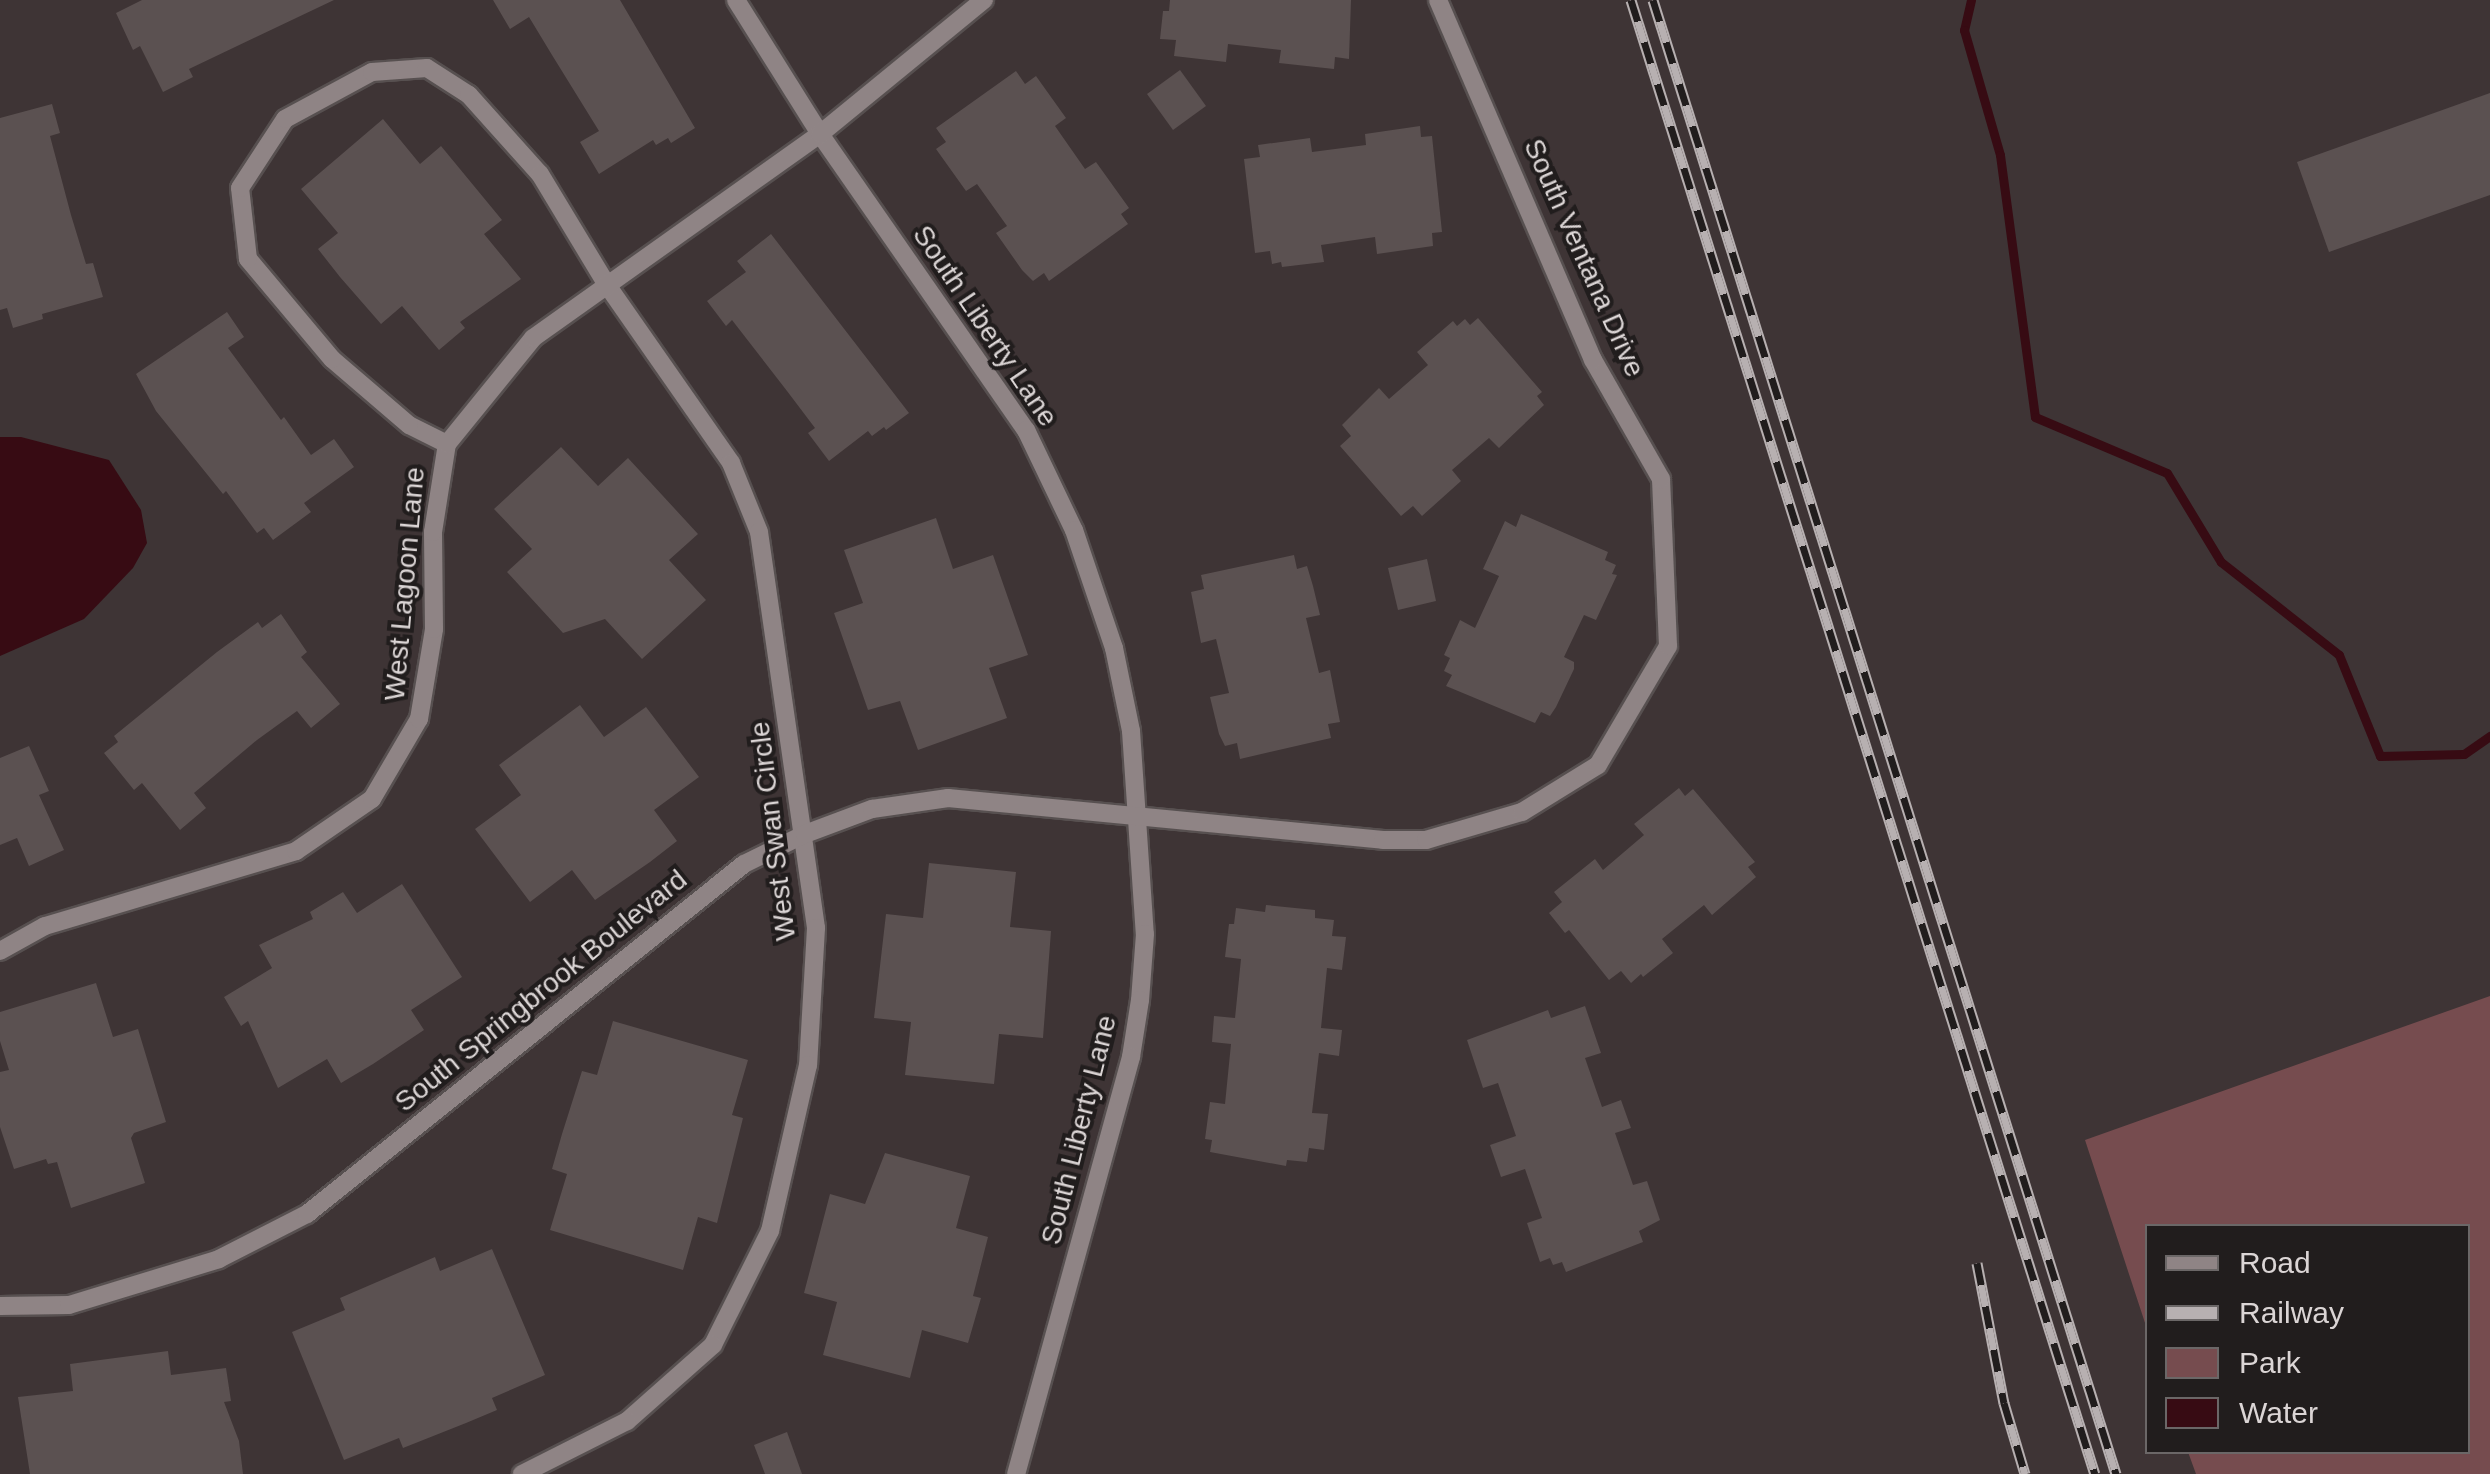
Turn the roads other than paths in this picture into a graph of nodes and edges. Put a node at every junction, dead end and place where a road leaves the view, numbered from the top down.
1 (736, 0) edge
2 (984, 0) edge
3 (1438, 0) edge
4 (820, 134) junction
5 (607, 285) junction
6 (447, 444) junction
7 (1140, 816) junction
8 (806, 834) junction
9 (0, 951) edge
10 (0, 1306) edge
11 (522, 1474) edge
12 (1016, 1474) edge

1 - 4 street, South Liberty Lane
2 - 4 street
3 - 7 street, South Ventana Drive
4 - 5 street, West Lagoon Lane
4 - 7 street, South Liberty Lane
5 - 6 street, West Lagoon Lane
5 - 6 street
5 - 8 street, West Swan Circle
6 - 9 street, West Lagoon Lane
7 - 8 street, South Springbrook Boulevard
7 - 12 street, South Liberty Lane
8 - 10 street, South Springbrook Boulevard
8 - 11 street, West Swan Circle

